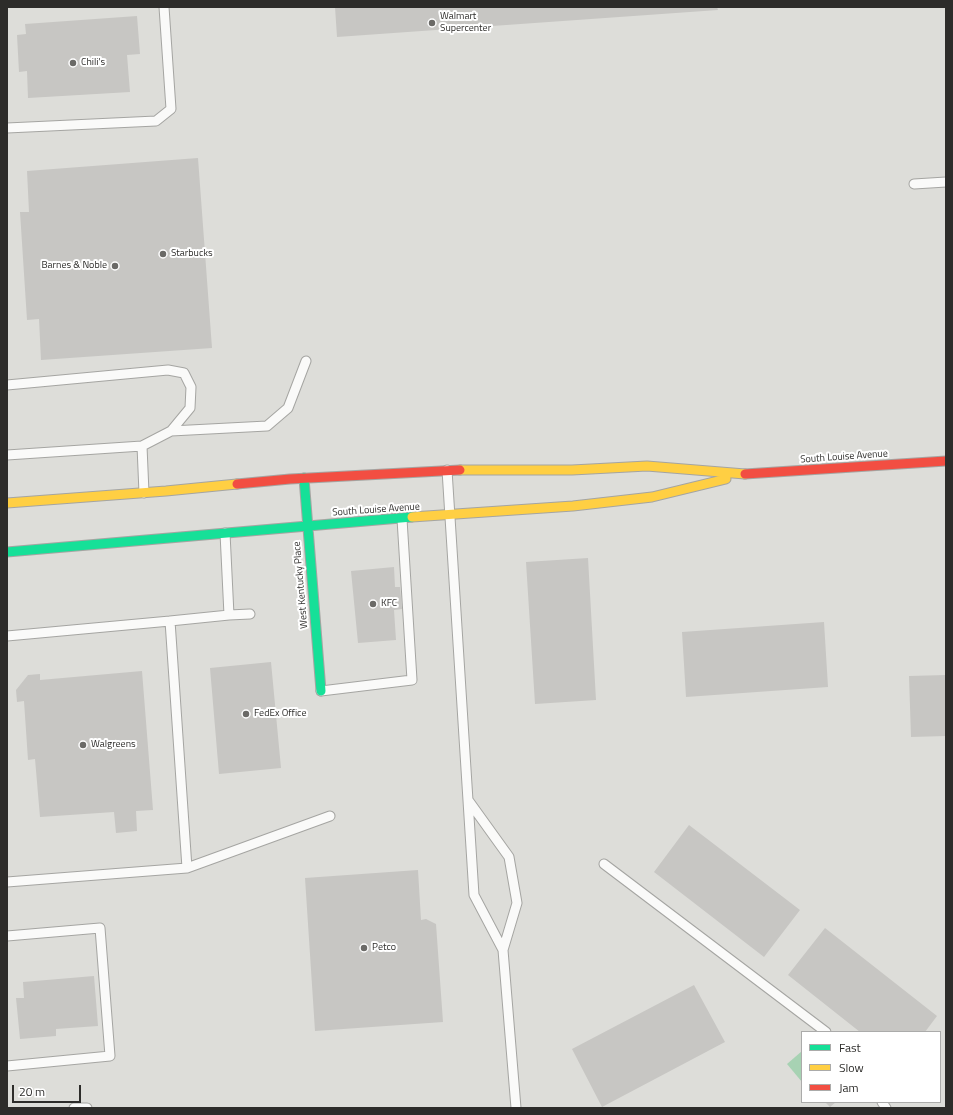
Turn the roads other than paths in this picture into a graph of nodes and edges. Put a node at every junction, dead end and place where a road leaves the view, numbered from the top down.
1 (164, 7) edge
2 (7, 128) edge
3 (946, 182) edge
4 (914, 184) dead end
5 (306, 361) dead end
6 (7, 385) edge
7 (172, 431) junction
8 (142, 446) junction
9 (7, 455) edge
10 (946, 461) edge
11 (447, 470) junction
12 (743, 474) junction
13 (304, 478) junction
14 (144, 493) junction
15 (7, 503) edge
16 (450, 516) junction
17 (402, 519) junction
18 (308, 526) junction
19 (225, 533) junction
20 (7, 552) edge
21 (250, 614) dead end
22 (229, 615) junction
23 (170, 621) junction
24 (7, 636) edge
25 (320, 691) joint
26 (468, 800) junction
27 (330, 816) dead end
28 (604, 864) dead end
29 (187, 868) junction
30 (7, 882) edge
31 (7, 936) edge
32 (503, 950) junction
33 (825, 1031) edge
34 (7, 1066) edge
35 (74, 1108) edge
36 (87, 1108) edge
37 (516, 1108) edge

1 - 2 lane
3 - 4 lane
5 - 7 lane
6 - 7 lane
7 - 8 lane
8 - 9 lane
8 - 14 lane
10 - 12 main road, South Louise Avenue
11 - 12 main road, South Louise Avenue
11 - 13 main road, South Louise Avenue
11 - 16 lane
12 - 16 main road, South Louise Avenue
13 - 14 main road, South Louise Avenue
13 - 18 main road, West Kentucky Place
14 - 15 main road, South Louise Avenue
16 - 17 main road, South Louise Avenue
16 - 26 lane
17 - 18 main road, South Louise Avenue
17 - 25 lane
18 - 19 main road, South Louise Avenue
18 - 25 main road, West Kentucky Place
19 - 20 main road, South Louise Avenue
19 - 22 lane
21 - 22 lane
22 - 23 lane
23 - 24 lane
23 - 29 lane
26 - 32 lane
26 - 32 lane
27 - 29 lane
28 - 33 lane
29 - 30 lane
31 - 34 lane
32 - 37 lane
35 - 36 lane

